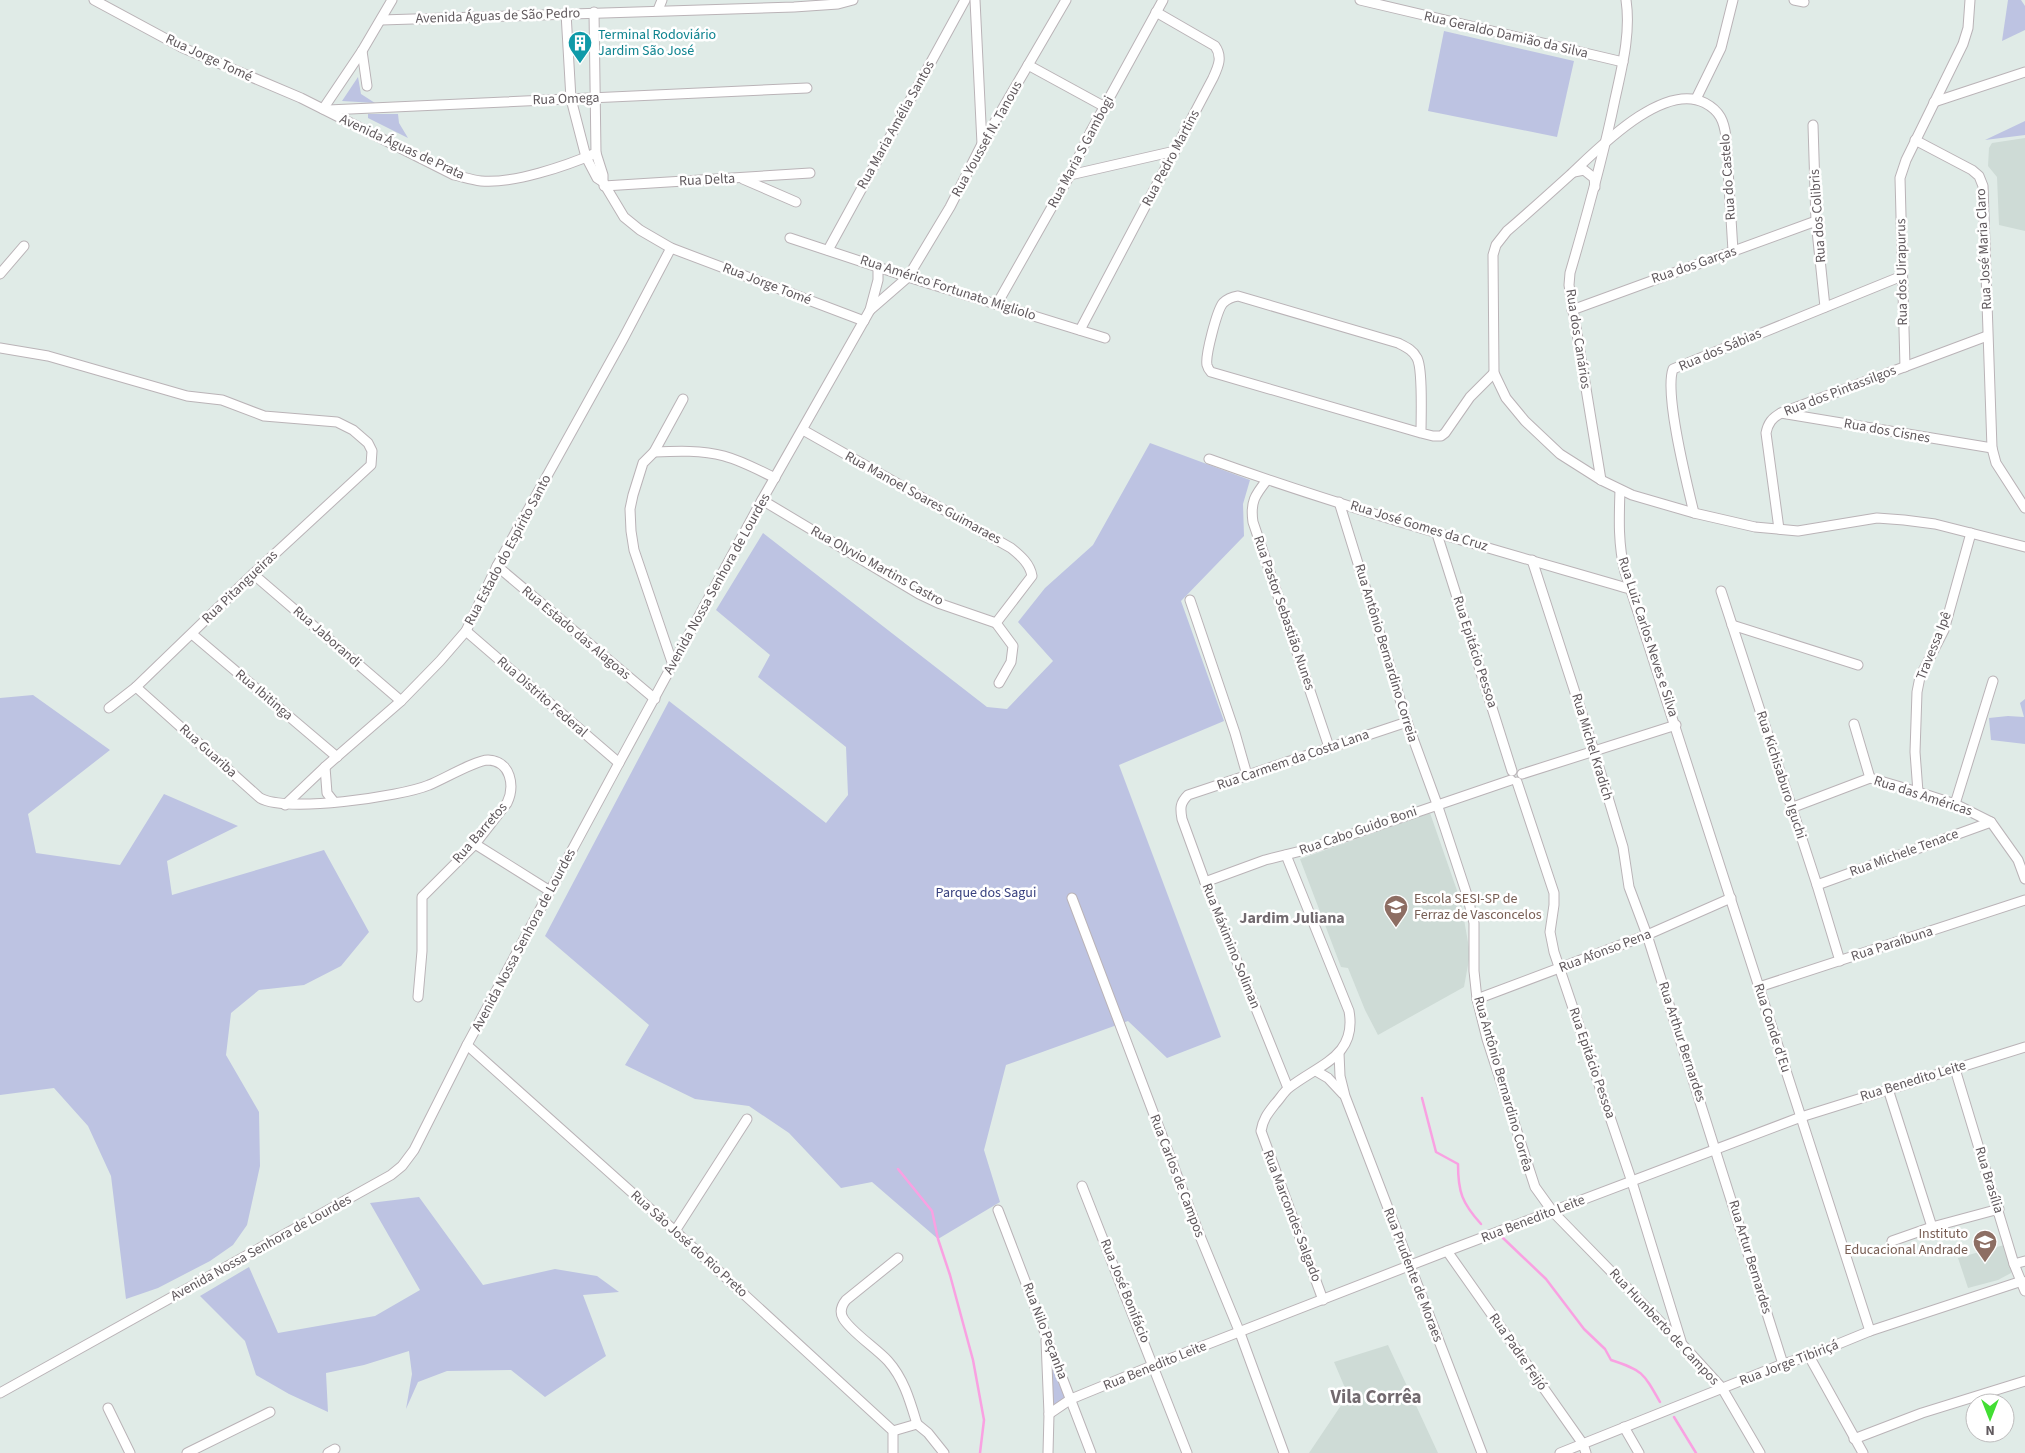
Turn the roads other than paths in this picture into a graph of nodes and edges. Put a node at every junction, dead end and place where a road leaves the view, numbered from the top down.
1 (94, 0) edge
2 (392, 0) edge
3 (662, 0) edge
4 (853, 0) edge
5 (965, 0) edge
6 (976, 0) edge
7 (1066, 0) edge
8 (1163, 0) edge
9 (1360, 0) edge
10 (1626, 0) edge
11 (1733, 0) edge
12 (1794, 0) edge
13 (1970, 0) edge
14 (1804, 2) dead end
15 (658, 10) junction
16 (594, 12) junction
17 (1156, 12) junction
18 (566, 13) junction
19 (381, 20) junction
20 (362, 50) junction
21 (1623, 62) junction
22 (1028, 65) junction
23 (2025, 72) edge
24 (367, 86) dead end
25 (807, 88) dead end
26 (571, 98) junction
27 (596, 98) junction
28 (1696, 99) junction
29 (1934, 102) junction
30 (1105, 107) junction
31 (324, 110) junction
32 (1813, 125) dead end
33 (1915, 140) junction
34 (1606, 142) junction
35 (982, 144) junction
36 (1175, 151) junction
37 (596, 153) junction
38 (586, 157) junction
39 (810, 173) dead end
40 (1572, 173) junction
41 (1070, 175) junction
42 (740, 178) junction
43 (604, 184) junction
44 (1595, 187) junction
45 (796, 202) dead end
46 (1816, 221) junction
47 (790, 238) dead end
48 (24, 246) dead end
49 (671, 248) junction
50 (828, 250) junction
51 (1734, 251) junction
52 (878, 266) junction
53 (0, 274) edge
54 (1902, 276) junction
55 (908, 277) junction
56 (997, 304) junction
57 (1825, 307) junction
58 (870, 310) junction
59 (1572, 310) junction
60 (864, 321) junction
61 (1080, 330) junction
62 (1988, 336) junction
63 (1105, 338) dead end
64 (0, 348) edge
65 (1905, 367) junction
66 (1494, 373) junction
67 (683, 399) dead end
68 (1781, 413) junction
69 (803, 430) junction
70 (1421, 433) junction
71 (1992, 448) junction
72 (654, 452) junction
73 (1209, 459) dead end
74 (775, 478) junction
75 (1267, 480) junction
76 (1601, 480) junction
77 (1620, 490) junction
78 (762, 500) junction
79 (1339, 502) junction
80 (2025, 508) edge
81 (1694, 513) junction
82 (1779, 529) junction
83 (1971, 533) junction
84 (1437, 534) junction
85 (2025, 547) edge
86 (1532, 560) junction
87 (497, 566) junction
88 (253, 574) junction
89 (1630, 589) junction
90 (1722, 591) dead end
91 (1190, 600) dead end
92 (996, 623) junction
93 (1732, 625) junction
94 (466, 631) junction
95 (192, 634) junction
96 (673, 665) junction
97 (1858, 665) dead end
98 (1993, 681) dead end
99 (999, 683) dead end
100 (136, 687) junction
101 (655, 699) junction
102 (401, 701) junction
103 (109, 708) dead end
104 (1407, 722) junction
105 (1854, 724) dead end
106 (1676, 725) junction
107 (1329, 748) junction
108 (1594, 751) junction
109 (336, 757) junction
110 (619, 763) junction
111 (325, 767) junction
112 (1247, 775) junction
113 (1515, 777) junction
114 (1870, 778) junction
115 (1918, 792) junction
116 (334, 802) junction
117 (1181, 802) joint
118 (1437, 804) junction
119 (1955, 804) junction
120 (285, 805) junction
121 (1791, 808) junction
122 (1991, 822) junction
123 (474, 844) junction
124 (1286, 856) junction
125 (2025, 879) edge
126 (1205, 882) junction
127 (1817, 885) junction
128 (550, 891) junction
129 (1072, 898) dead end
130 (1731, 898) junction
131 (2025, 900) edge
132 (1647, 935) junction
133 (1840, 961) junction
134 (1560, 968) junction
135 (1759, 987) junction
136 (418, 998) dead end
137 (1477, 999) junction
138 (466, 1045) junction
139 (2025, 1047) edge
140 (1339, 1053) junction
141 (1955, 1069) junction
142 (1316, 1070) junction
143 (1288, 1088) junction
144 (1888, 1088) junction
145 (1345, 1096) junction
146 (1801, 1117) junction
147 (747, 1119) dead end
148 (1716, 1149) junction
149 (1632, 1182) junction
150 (1082, 1186) dead end
151 (1999, 1209) junction
152 (998, 1210) dead end
153 (1553, 1212) junction
154 (1932, 1227) junction
155 (675, 1231) junction
156 (1892, 1241) dead end
157 (1447, 1251) junction
158 (898, 1258) dead end
159 (2025, 1261) edge
160 (2014, 1264) junction
161 (1409, 1267) junction
162 (2022, 1281) junction
163 (2025, 1291) edge
164 (1323, 1300) junction
165 (1870, 1331) junction
166 (1046, 1332) junction
167 (1240, 1333) junction
168 (1682, 1343) junction
169 (1809, 1356) junction
170 (1783, 1364) junction
171 (1154, 1365) junction
172 (2025, 1381) edge
173 (1722, 1388) junction
174 (0, 1393) edge
175 (1071, 1400) junction
176 (108, 1408) dead end
177 (270, 1412) dead end
178 (1049, 1414) junction
179 (917, 1424) junction
180 (1624, 1427) junction
181 (893, 1431) junction
182 (1854, 1439) junction
183 (1583, 1444) junction
184 (130, 1453) edge
185 (189, 1453) edge
186 (893, 1453) edge
187 (944, 1453) edge
188 (1048, 1453) edge
189 (1091, 1453) edge
190 (1187, 1453) edge
191 (1284, 1453) edge
192 (1482, 1453) edge
193 (1560, 1453) edge
194 (1586, 1453) edge
195 (1640, 1453) edge
196 (1760, 1453) edge
197 (1863, 1453) edge

1 - 31 street, Rua Jorge Tomé
2 - 19 street
3 - 15 street
4 - 15 street, Avenida Águas de São Pedro
5 - 50 street, Rua Maria Amélia Santos
6 - 35 street
7 - 22 street, Rua Youssef N. Tanous
8 - 17 street, Rua Maria S Gambogi
9 - 21 street, Rua Geraldo Damião da Silva
10 - 21 street, Rua dos Canários
11 - 28 street
12 - 14 street
13 - 29 street
15 - 16 street, Avenida Águas de São Pedro
16 - 18 street, Avenida Águas de São Pedro
16 - 27 street
17 - 30 street, Rua Maria S Gambogi
17 - 36 street, Rua Pedro Martins
18 - 19 street, Avenida Águas de São Pedro
18 - 26 street
19 - 20 street
20 - 24 street
20 - 31 street
21 - 34 street, Rua dos Canários
22 - 30 street
22 - 35 street, Rua Youssef N. Tanous
23 - 29 street
25 - 27 street, Rua Omega
26 - 27 street, Rua Omega
26 - 31 street, Rua Omega
26 - 38 street
27 - 37 street
28 - 34 street
28 - 51 street, Rua do Castelo
29 - 33 street
30 - 41 street, Rua Maria S Gambogi
31 - 38 street, Avenida Águas de Prata
32 - 46 street, Rua dos Colibris
33 - 54 street, Rua dos Uirapurus
33 - 62 street, Rua José Maria Claro
34 - 40 street
34 - 44 street, Rua dos Canários
35 - 55 street, Rua Youssef N. Tanous
36 - 41 street
36 - 61 street, Rua Pedro Martins
37 - 38 street, Avenida Águas de Prata
37 - 43 street
38 - 43 street
39 - 42 street, Rua Delta
40 - 44 street
40 - 66 street
41 - 56 street, Rua Maria S Gambogi
42 - 43 street, Rua Delta
42 - 45 street
43 - 49 street
44 - 59 street, Rua dos Canários
46 - 51 street, Rua dos Garças
46 - 57 street, Rua dos Colibris
47 - 50 street, Rua Américo Fortunato Migliolo
48 - 53 street
49 - 60 street, Rua Jorge Tomé
49 - 87 street, Rua Estado do Espírito Santo
50 - 52 street, Rua Américo Fortunato Migliolo
51 - 59 street, Rua dos Garças
52 - 55 street, Rua Américo Fortunato Migliolo
52 - 58 street
54 - 57 street, Rua dos Sábias
54 - 65 street, Rua dos Uirapurus
55 - 56 street, Rua Américo Fortunato Migliolo
55 - 58 street, Rua Youssef N. Tanous
56 - 61 street, Rua Américo Fortunato Migliolo
57 - 81 street, Rua dos Sábias
58 - 60 street, Avenida Nossa Senhora de Lourdes
59 - 76 street, Rua dos Canários
60 - 69 street, Avenida Nossa Senhora de Lourdes
61 - 63 street, Rua Américo Fortunato Migliolo
62 - 65 street, Rua dos Pintassilgos
62 - 71 street, Rua José Maria Claro
64 - 88 street, Rua Pitangueiras
65 - 68 street, Rua dos Pintassilgos
66 - 70 street
66 - 76 street
67 - 72 street
68 - 71 street, Rua dos Cisnes
68 - 82 street, Rua dos Pintassilgos
69 - 74 street, Avenida Nossa Senhora de Lourdes
69 - 92 street, Rua Manoel Soares Guimaraes
70 - 70 street
71 - 80 street, Rua José Maria Claro
72 - 74 street
72 - 96 street
73 - 75 street, Rua José Gomes da Cruz
74 - 78 street, Avenida Nossa Senhora de Lourdes
75 - 79 street, Rua José Gomes da Cruz
75 - 107 street, Rua Pastor Sebastião Nunes
76 - 77 street
77 - 81 street
77 - 89 street, Rua Luiz Carlos Neves e Silva
78 - 92 street, Rua Olyvio Martins Castro
78 - 96 street, Avenida Nossa Senhora de Lourdes
79 - 84 street, Rua José Gomes da Cruz
79 - 104 street, Rua Antônio Bernardino Correia
81 - 82 street
82 - 83 street
83 - 85 street
83 - 115 street, Travessa Ipê
84 - 86 street, Rua José Gomes da Cruz
84 - 113 street, Rua Epitácio Pessoa
86 - 89 street, Rua José Gomes da Cruz
86 - 108 street, Rua Michel Kradich
87 - 94 street, Rua Estado do Espírito Santo
87 - 101 street, Rua Estado das Alagoas
88 - 95 street, Rua Pitangueiras
88 - 102 street, Rua Jaborandi
89 - 106 street, Rua Luiz Carlos Neves e Silva
90 - 93 street, Rua Kichisaburo Iguchi
91 - 112 street
92 - 99 street
93 - 97 street
93 - 121 street, Rua Kichisaburo Iguchi
94 - 102 street, Rua Estado do Espírito Santo
94 - 110 street, Rua Distrito Federal
95 - 100 street, Rua Pitangueiras
95 - 109 street, Rua Ibitinga
96 - 101 street, Avenida Nossa Senhora de Lourdes
98 - 119 street
100 - 103 street, Rua Pitangueiras
100 - 120 street, Rua Guariba
101 - 110 street, Avenida Nossa Senhora de Lourdes
102 - 109 street, Rua Estado do Espírito Santo
104 - 107 street, Rua Carmem da Costa Lana
104 - 118 street, Rua Antônio Bernardino Correia
105 - 114 street
106 - 108 street, Rua Cabo Guido Boni
106 - 130 street, Rua Conde d'Eu
107 - 112 street, Rua Carmem da Costa Lana
108 - 113 street, Rua Cabo Guido Boni
108 - 132 street, Rua Michel Kradich
109 - 111 street, Rua Estado do Espírito Santo
110 - 128 street, Avenida Nossa Senhora de Lourdes
111 - 116 street
111 - 120 street, Rua Estado do Espírito Santo
112 - 117 street, Rua Carmem da Costa Lana
113 - 118 street, Rua Cabo Guido Boni
113 - 134 street, Rua Epitácio Pessoa
114 - 115 street, Rua das Américas
114 - 121 street, Rua das Américas
115 - 119 street, Rua das Américas
116 - 120 street, Rua Barretos
116 - 123 street, Rua Barretos
117 - 126 street, Rua Máximino Soliman
118 - 124 street, Rua Cabo Guido Boni
118 - 137 street, Rua Antônio Bernardino Corrêa
119 - 122 street, Rua das Américas
121 - 127 street, Rua Kichisaburo Iguchi
122 - 125 street, Rua das Américas
122 - 127 street, Rua Michele Tenace
123 - 128 street
123 - 136 street, Rua Barretos
124 - 126 street, Rua Cabo Guido Boni
124 - 140 street
126 - 143 street, Rua Máximino Soliman
127 - 133 street, Rua Kichisaburo Iguchi
128 - 138 street, Avenida Nossa Senhora de Lourdes
129 - 167 street, Rua Carlos de Campos
130 - 132 street, Rua Afonso Pena
130 - 135 street, Rua Conde d'Eu
131 - 133 street, Rua Paraíbuna
132 - 134 street, Rua Afonso Pena
132 - 148 street, Rua Arthur Bernardes
133 - 135 street, Rua Paraíbuna
134 - 137 street, Rua Afonso Pena
134 - 149 street, Rua Epitácio Pessoa
135 - 146 street, Rua Conde d'Eu
137 - 153 street, Rua Antônio Bernardino Corrêa
138 - 155 street, Rua São José do Rio Preto
138 - 174 street, Avenida Nossa Senhora de Lourdes
139 - 141 street, Rua Benedito Leite
140 - 142 street
140 - 145 street, Rua Prudente de Moraes
141 - 144 street, Rua Benedito Leite
141 - 151 street, Rua Brasília
142 - 143 street
142 - 145 street, Rua Prudente de Moraes
143 - 164 street, Rua Marcondes Salgado
144 - 146 street, Rua Benedito Leite
144 - 154 street
145 - 161 street, Rua Prudente de Moraes
146 - 148 street, Rua Benedito Leite
146 - 165 street, Rua Conde d'Eu
147 - 155 street
148 - 149 street, Rua Benedito Leite
148 - 170 street, Rua Artur Bernardes
149 - 153 street, Rua Benedito Leite
149 - 168 street, Rua Epitácio Pessoa
150 - 171 street, Rua José Bonifácio
151 - 154 street
151 - 160 street, Rua Brasília
152 - 166 street, Rua Nilo Peçanha
153 - 157 street, Rua Benedito Leite
153 - 168 street, Rua Humberto de Campos
154 - 156 street
155 - 181 street, Rua São José do Rio Preto
157 - 161 street, Rua Benedito Leite
157 - 183 street, Rua Padre Feijó
158 - 179 street
159 - 160 street
160 - 162 street, Rua Brasília
161 - 164 street, Rua Benedito Leite
161 - 192 street, Rua Prudente de Moraes
162 - 163 street, Rua Brasília
162 - 165 street, Rua Jorge Tibiriçá
164 - 167 street, Rua Benedito Leite
165 - 169 street, Rua Jorge Tibiriçá
166 - 175 street, Rua Nilo Peçanha
166 - 178 street
167 - 171 street, Rua Benedito Leite
167 - 191 street, Rua Carlos de Campos
168 - 173 street, Rua Humberto de Campos
169 - 170 street, Rua Jorge Tibiriçá
169 - 182 street
170 - 173 street, Rua Jorge Tibiriçá
171 - 175 street, Rua Benedito Leite
171 - 190 street, Rua José Bonifácio
172 - 182 street
173 - 180 street, Rua Jorge Tibiriçá
173 - 196 street, Rua Humberto de Campos
175 - 178 street, Rua Benedito Leite
175 - 189 street, Rua Nilo Peçanha
176 - 184 street
177 - 185 street
178 - 188 street
179 - 181 street
179 - 187 street
180 - 183 street, Rua Jorge Tibiriçá
180 - 195 street
181 - 186 street
182 - 197 street
183 - 193 street, Rua Jorge Tibiriçá
183 - 194 street, Rua Padre Feijó

